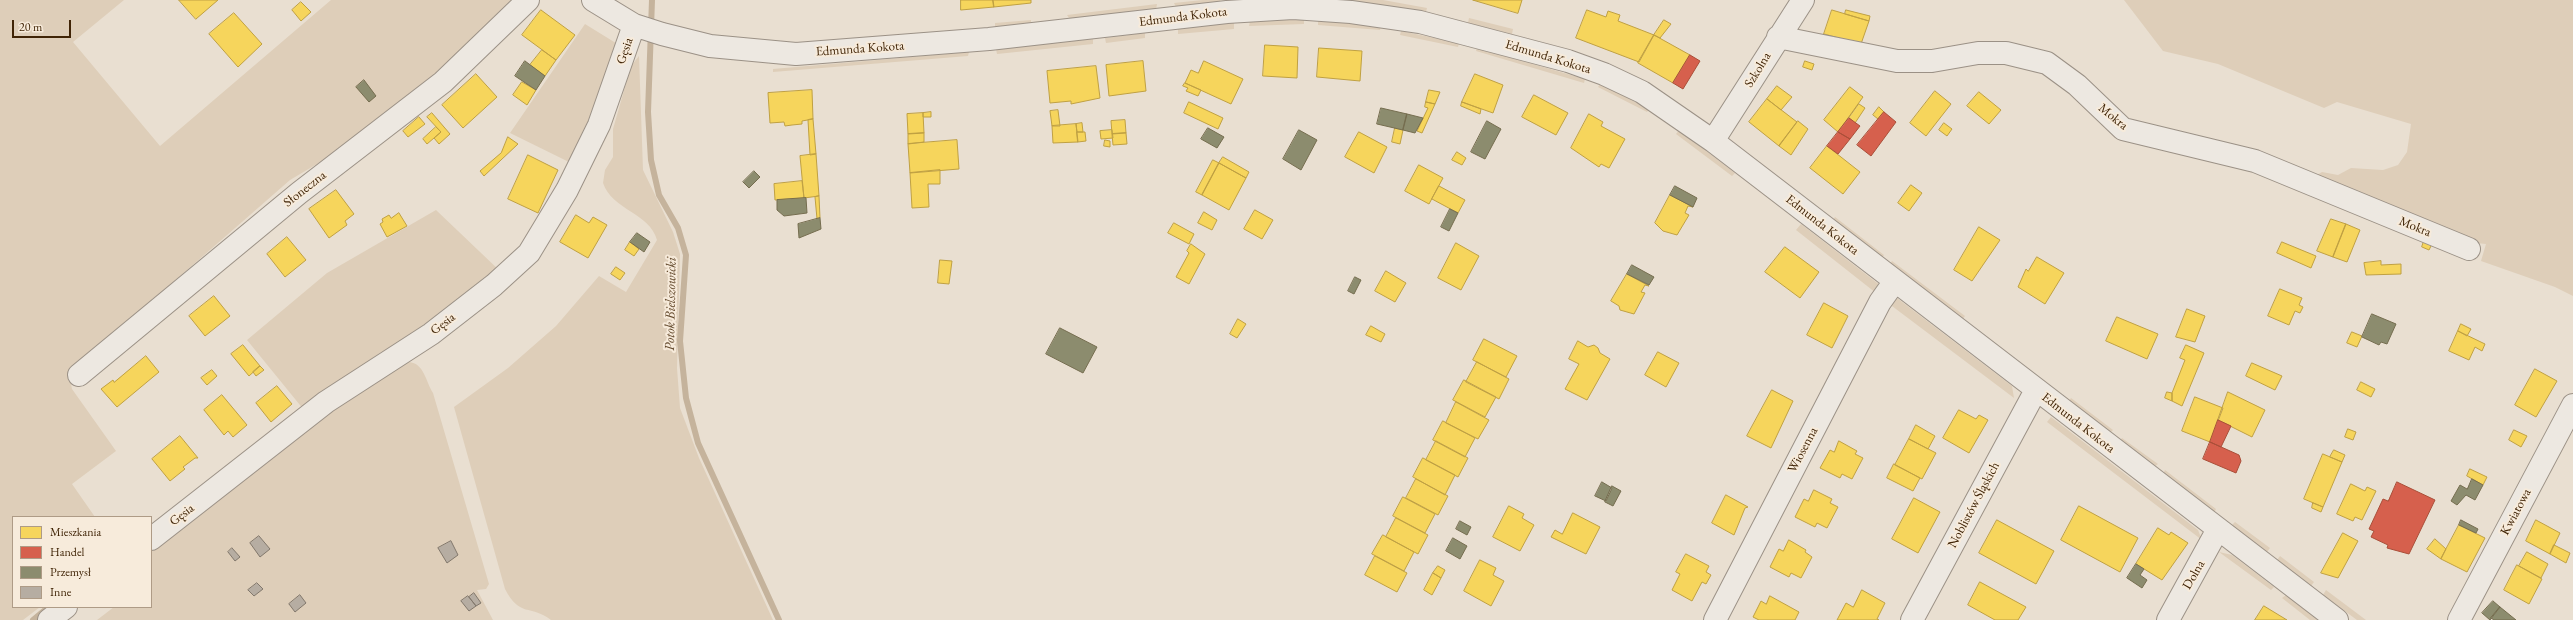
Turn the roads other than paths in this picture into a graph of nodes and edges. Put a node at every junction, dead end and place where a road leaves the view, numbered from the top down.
1 (528, 0) edge
2 (593, 0) edge
3 (1803, 0) edge
4 (1292, 4) edge
5 (637, 26) junction
6 (1778, 37) junction
7 (1713, 141) junction
8 (2469, 249) dead end
9 (1895, 281) junction
10 (79, 375) dead end
11 (2036, 390) junction
12 (2573, 405) edge
13 (2218, 529) junction
14 (152, 539) edge
15 (65, 608) edge
16 (50, 620) edge
17 (1715, 620) edge
18 (1912, 620) edge
19 (2168, 620) edge
20 (2337, 620) edge
21 (2459, 620) edge

1 - 10 street, Słoneczna
2 - 5 street, Edmunda Kokota
3 - 6 street, Szkolna
4 - 5 street, Edmunda Kokota
4 - 7 street, Edmunda Kokota
5 - 14 street, Gęsia
6 - 7 street, Szkolna
6 - 8 street, Mokra
7 - 9 street, Edmunda Kokota
9 - 11 street, Edmunda Kokota
9 - 17 street, Wiosenna
11 - 13 street, Edmunda Kokota
11 - 18 street, Noblistów Śląskich
12 - 21 street, Kwiatowa
13 - 19 street, Dolna
13 - 20 street, Edmunda Kokota
15 - 16 street

